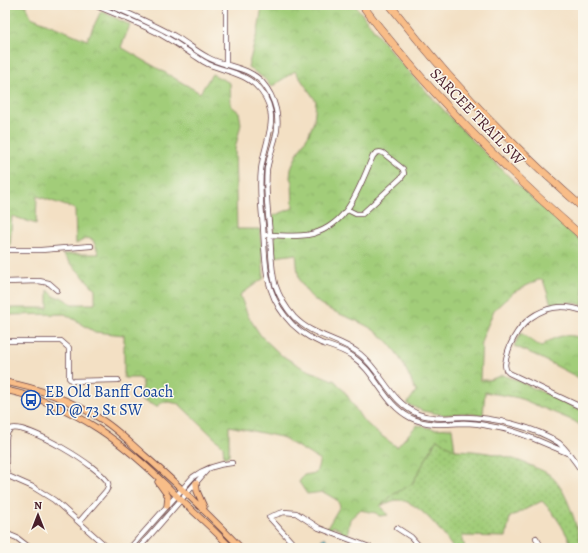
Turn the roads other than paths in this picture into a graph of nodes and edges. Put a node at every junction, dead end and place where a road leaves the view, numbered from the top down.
1 (94, 5) edge
2 (109, 5) edge
3 (226, 5) edge
4 (362, 5) edge
5 (390, 5) edge
6 (137, 17) junction
7 (134, 22) junction
8 (226, 64) junction
9 (225, 70) junction
10 (276, 108) junction
11 (270, 110) junction
12 (261, 166) junction
13 (268, 167) junction
14 (583, 208) edge
15 (348, 210) junction
16 (264, 235) junction
17 (270, 235) junction
18 (583, 237) edge
19 (91, 246) dead end
20 (5, 250) edge
21 (5, 282) edge
22 (57, 290) dead end
23 (286, 308) junction
24 (281, 311) junction
25 (583, 311) edge
26 (5, 341) edge
27 (351, 347) junction
28 (348, 353) junction
29 (118, 380) dead end
30 (5, 381) edge
31 (5, 390) edge
32 (583, 408) edge
33 (568, 454) junction
34 (232, 463) dead end
35 (148, 469) junction
36 (207, 470) junction
37 (583, 473) edge
38 (196, 483) junction
39 (182, 489) junction
40 (187, 493) junction
41 (179, 498) junction
42 (167, 506) junction
43 (205, 511) junction
44 (79, 522) junction
45 (397, 528) dead end
46 (5, 533) edge
47 (536, 538) dead end
48 (30, 548) edge
49 (108, 548) edge
50 (130, 548) edge
51 (139, 548) edge
52 (231, 548) edge
53 (241, 548) edge
54 (296, 548) edge
55 (372, 548) edge
56 (421, 548) edge
57 (542, 548) edge

1 - 7 street
2 - 6 street
3 - 8 street
4 - 18 highway, SARCEE TRAIL SW
5 - 14 highway, SARCEE TRAIL SW
6 - 7 street
6 - 8 street
7 - 9 street
8 - 9 street
8 - 10 street
9 - 11 street
10 - 11 street
10 - 13 street
11 - 12 street
12 - 13 street
12 - 16 street
13 - 17 street
15 - 15 street
15 - 17 street
16 - 17 street
16 - 24 street
17 - 23 street
19 - 20 street
21 - 22 street
23 - 24 street
23 - 27 street
24 - 28 street
25 - 32 street
26 - 29 street
27 - 28 street
27 - 33 street
28 - 33 street
30 - 39 main road
31 - 35 main road
33 - 37 street
34 - 36 street
35 - 41 main road
35 - 42 main road
36 - 38 street
36 - 39 street
38 - 40 street
38 - 43 main road
39 - 40 main road
39 - 41 street
40 - 41 street
40 - 43 main road
41 - 42 street
41 - 51 street
41 - 52 main road
42 - 50 street
43 - 53 main road
44 - 44 street
44 - 49 street
45 - 56 street
46 - 48 street
47 - 57 street
54 - 55 street

